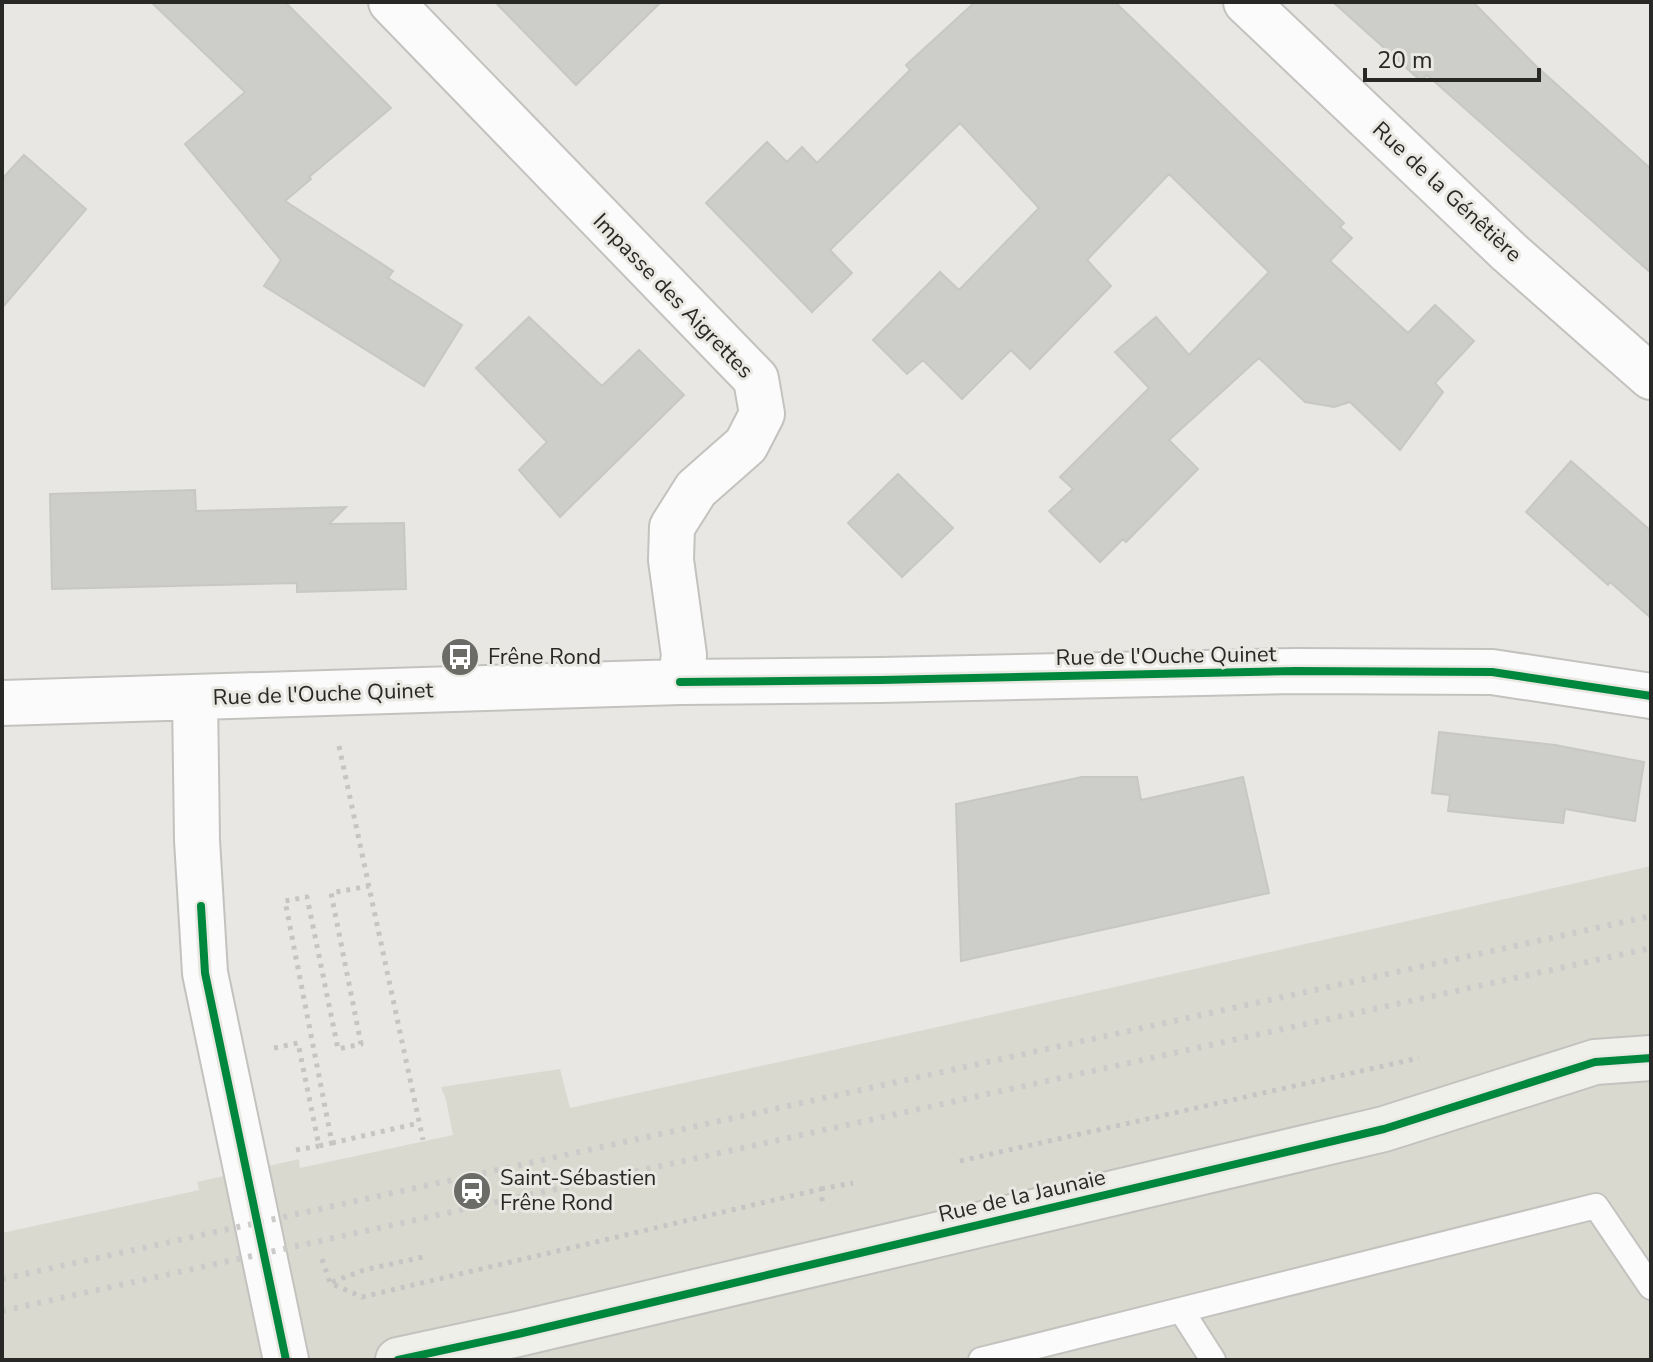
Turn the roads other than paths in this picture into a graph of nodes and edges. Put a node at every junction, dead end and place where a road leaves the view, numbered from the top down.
1 (391, 2) edge
2 (1246, 2) edge
3 (1651, 377) edge
4 (680, 682) junction
5 (1651, 696) edge
6 (195, 697) junction
7 (2, 703) edge
8 (1651, 1058) edge
9 (1651, 1287) edge
10 (1181, 1310) junction
11 (286, 1360) edge
12 (398, 1360) edge
13 (981, 1360) edge
14 (1213, 1360) edge

1 - 4 street, Impasse des Aigrettes
2 - 3 street, Rue de la Génêtière
4 - 5 street, Rue de l'Ouche Quinet
4 - 6 street, Rue de l'Ouche Quinet
6 - 7 street, Rue de l'Ouche Quinet
6 - 11 street
8 - 12 main road, Rue de la Jaunaie
9 - 10 lane
10 - 13 lane
10 - 14 lane

